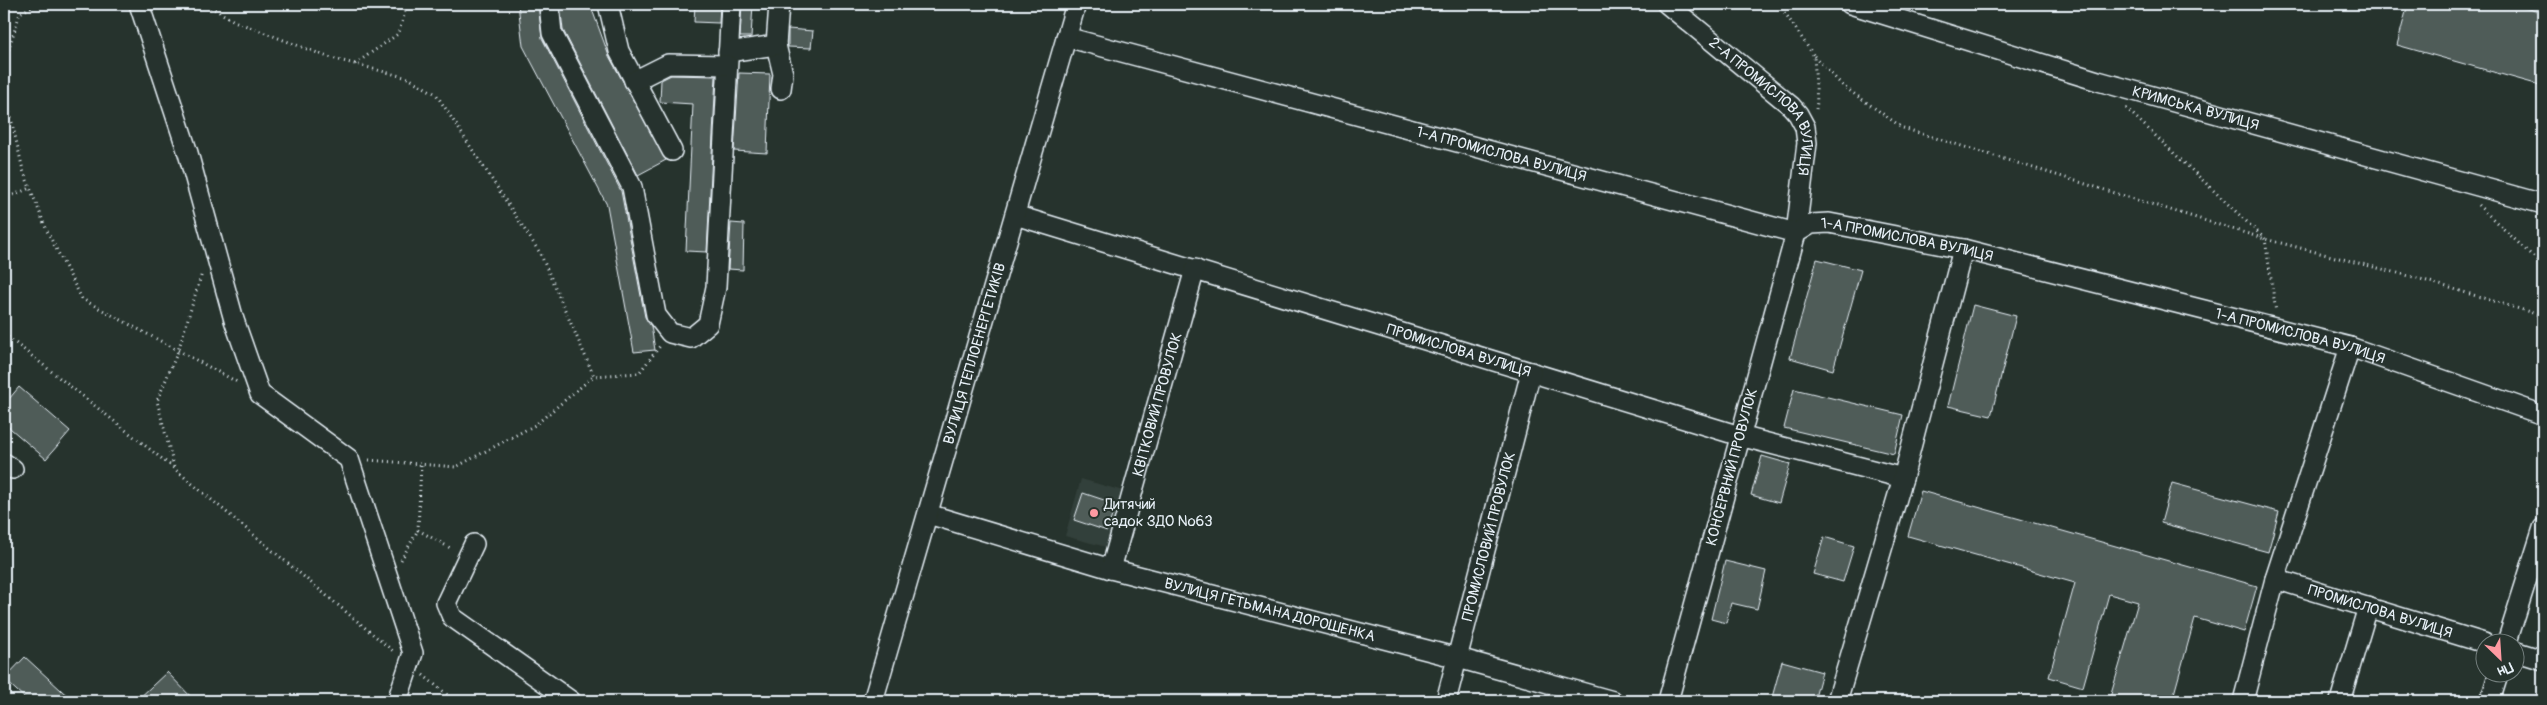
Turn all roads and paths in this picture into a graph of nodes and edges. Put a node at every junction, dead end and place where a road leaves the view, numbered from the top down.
1 (37, 4) edge
2 (140, 4) edge
3 (206, 4) edge
4 (408, 4) edge
5 (548, 4) edge
6 (608, 4) edge
7 (731, 4) edge
8 (779, 4) edge
9 (1076, 4) edge
10 (1666, 4) edge
11 (1779, 4) edge
12 (1850, 4) edge
13 (1066, 37) junction
14 (776, 45) junction
15 (1814, 56) junction
16 (728, 58) junction
17 (4, 64) edge
18 (355, 64) junction
19 (634, 81) junction
20 (4, 88) edge
21 (782, 89) dead end
22 (2120, 102) dead end
23 (1807, 143) junction
24 (672, 151) dead end
25 (30, 188) junction
26 (4, 198) edge
27 (2471, 198) dead end
28 (2543, 204) edge
29 (1015, 215) junction
30 (1796, 233) junction
31 (2264, 239) junction
32 (1962, 250) junction
33 (2543, 266) edge
34 (203, 267) dead end
35 (1195, 269) junction
36 (2543, 316) edge
37 (2279, 330) junction
38 (670, 333) junction
39 (4, 334) edge
40 (2350, 347) junction
41 (178, 351) junction
42 (1531, 372) junction
43 (594, 376) junction
44 (260, 394) junction
45 (2543, 415) edge
46 (1740, 436) junction
47 (350, 458) junction
48 (421, 464) junction
49 (174, 469) junction
50 (1903, 478) junction
51 (928, 514) junction
52 (2543, 528) edge
53 (418, 530) junction
54 (471, 551) joint
55 (1111, 569) junction
56 (2275, 579) junction
57 (389, 581) junction
58 (2368, 607) junction
59 (2510, 632) edge
60 (2474, 640) edge
61 (2524, 655) edge
62 (1458, 658) junction
63 (2543, 660) edge
64 (409, 664) junction
65 (2496, 682) edge
66 (397, 701) edge
67 (455, 701) edge
68 (571, 701) edge
69 (873, 701) edge
70 (1446, 701) edge
71 (1613, 701) edge
72 (1668, 701) edge
73 (1838, 701) edge
74 (2243, 701) edge
75 (2340, 701) edge
76 (2490, 701) edge

1 - 17 path
2 - 44 street
3 - 18 path
4 - 18 path
5 - 38 street
6 - 19 street
7 - 16 street
8 - 14 street
9 - 13 street, ВУЛИЦЯ ТЕПЛОЕНЕРГЕТИКІВ
10 - 23 street, 2-А ПРОМИСЛОВА ВУЛИЦЯ
11 - 15 path
12 - 28 street, КРИМСЬКА ВУЛИЦЯ
13 - 29 street, ВУЛИЦЯ ТЕПЛОЕНЕРГЕТИКІВ
13 - 30 street, 1-А ПРОМИСЛОВА ВУЛИЦЯ
14 - 16 street
14 - 21 street
15 - 23 path
15 - 31 path
16 - 19 street
16 - 38 street
18 - 43 path
19 - 24 street
20 - 25 path
22 - 31 path
23 - 30 street, 2-А ПРОМИСЛОВА ВУЛИЦЯ
25 - 26 path
25 - 41 path
27 - 33 path
29 - 35 street, ПРОМИСЛОВА ВУЛИЦЯ
29 - 51 street, ВУЛИЦЯ ТЕПЛОЕНЕРГЕТИКІВ
30 - 32 street, 1-А ПРОМИСЛОВА ВУЛИЦЯ
30 - 46 street, КОНСЕРВНИЙ ПРОВУЛОК
31 - 36 path
31 - 37 path
32 - 37 street, 1-А ПРОМИСЛОВА ВУЛИЦЯ
32 - 50 street
34 - 41 path
35 - 42 street, ПРОМИСЛОВА ВУЛИЦЯ
35 - 55 street, КВІТКОВИЙ ПРОВУЛОК
37 - 40 street, 1-А ПРОМИСЛОВА ВУЛИЦЯ
38 - 43 path
39 - 49 path
40 - 45 street, 1-А ПРОМИСЛОВА ВУЛИЦЯ
40 - 56 street
41 - 44 path
41 - 49 path
42 - 46 street, ПРОМИСЛОВА ВУЛИЦЯ
42 - 62 street, ПРОМИСЛОВИЙ ПРОВУЛОК
43 - 48 path
44 - 47 street
46 - 50 street, ПРОМИСЛОВА ВУЛИЦЯ
46 - 72 street, КОНСЕРВНИЙ ПРОВУЛОК
47 - 48 path
47 - 57 street
48 - 53 path
49 - 64 path
50 - 73 street
51 - 55 street, ВУЛИЦЯ ГЕТЬМАНА ДОРОШЕНКА
51 - 69 street, ВУЛИЦЯ ТЕПЛОЕНЕРГЕТИКІВ
52 - 59 street
53 - 54 path
53 - 57 path
54 - 68 street
55 - 62 street, ВУЛИЦЯ ГЕТЬМАНА ДОРОШЕНКА
56 - 58 street, ПРОМИСЛОВА ВУЛИЦЯ
56 - 74 street
57 - 64 street
58 - 60 street, ПРОМИСЛОВА ВУЛИЦЯ
58 - 75 street
61 - 63 street
62 - 70 street, ПРОМИСЛОВИЙ ПРОВУЛОК
62 - 71 street, ВУЛИЦЯ ГЕТЬМАНА ДОРОШЕНКА
64 - 66 street
64 - 67 path
65 - 76 street

